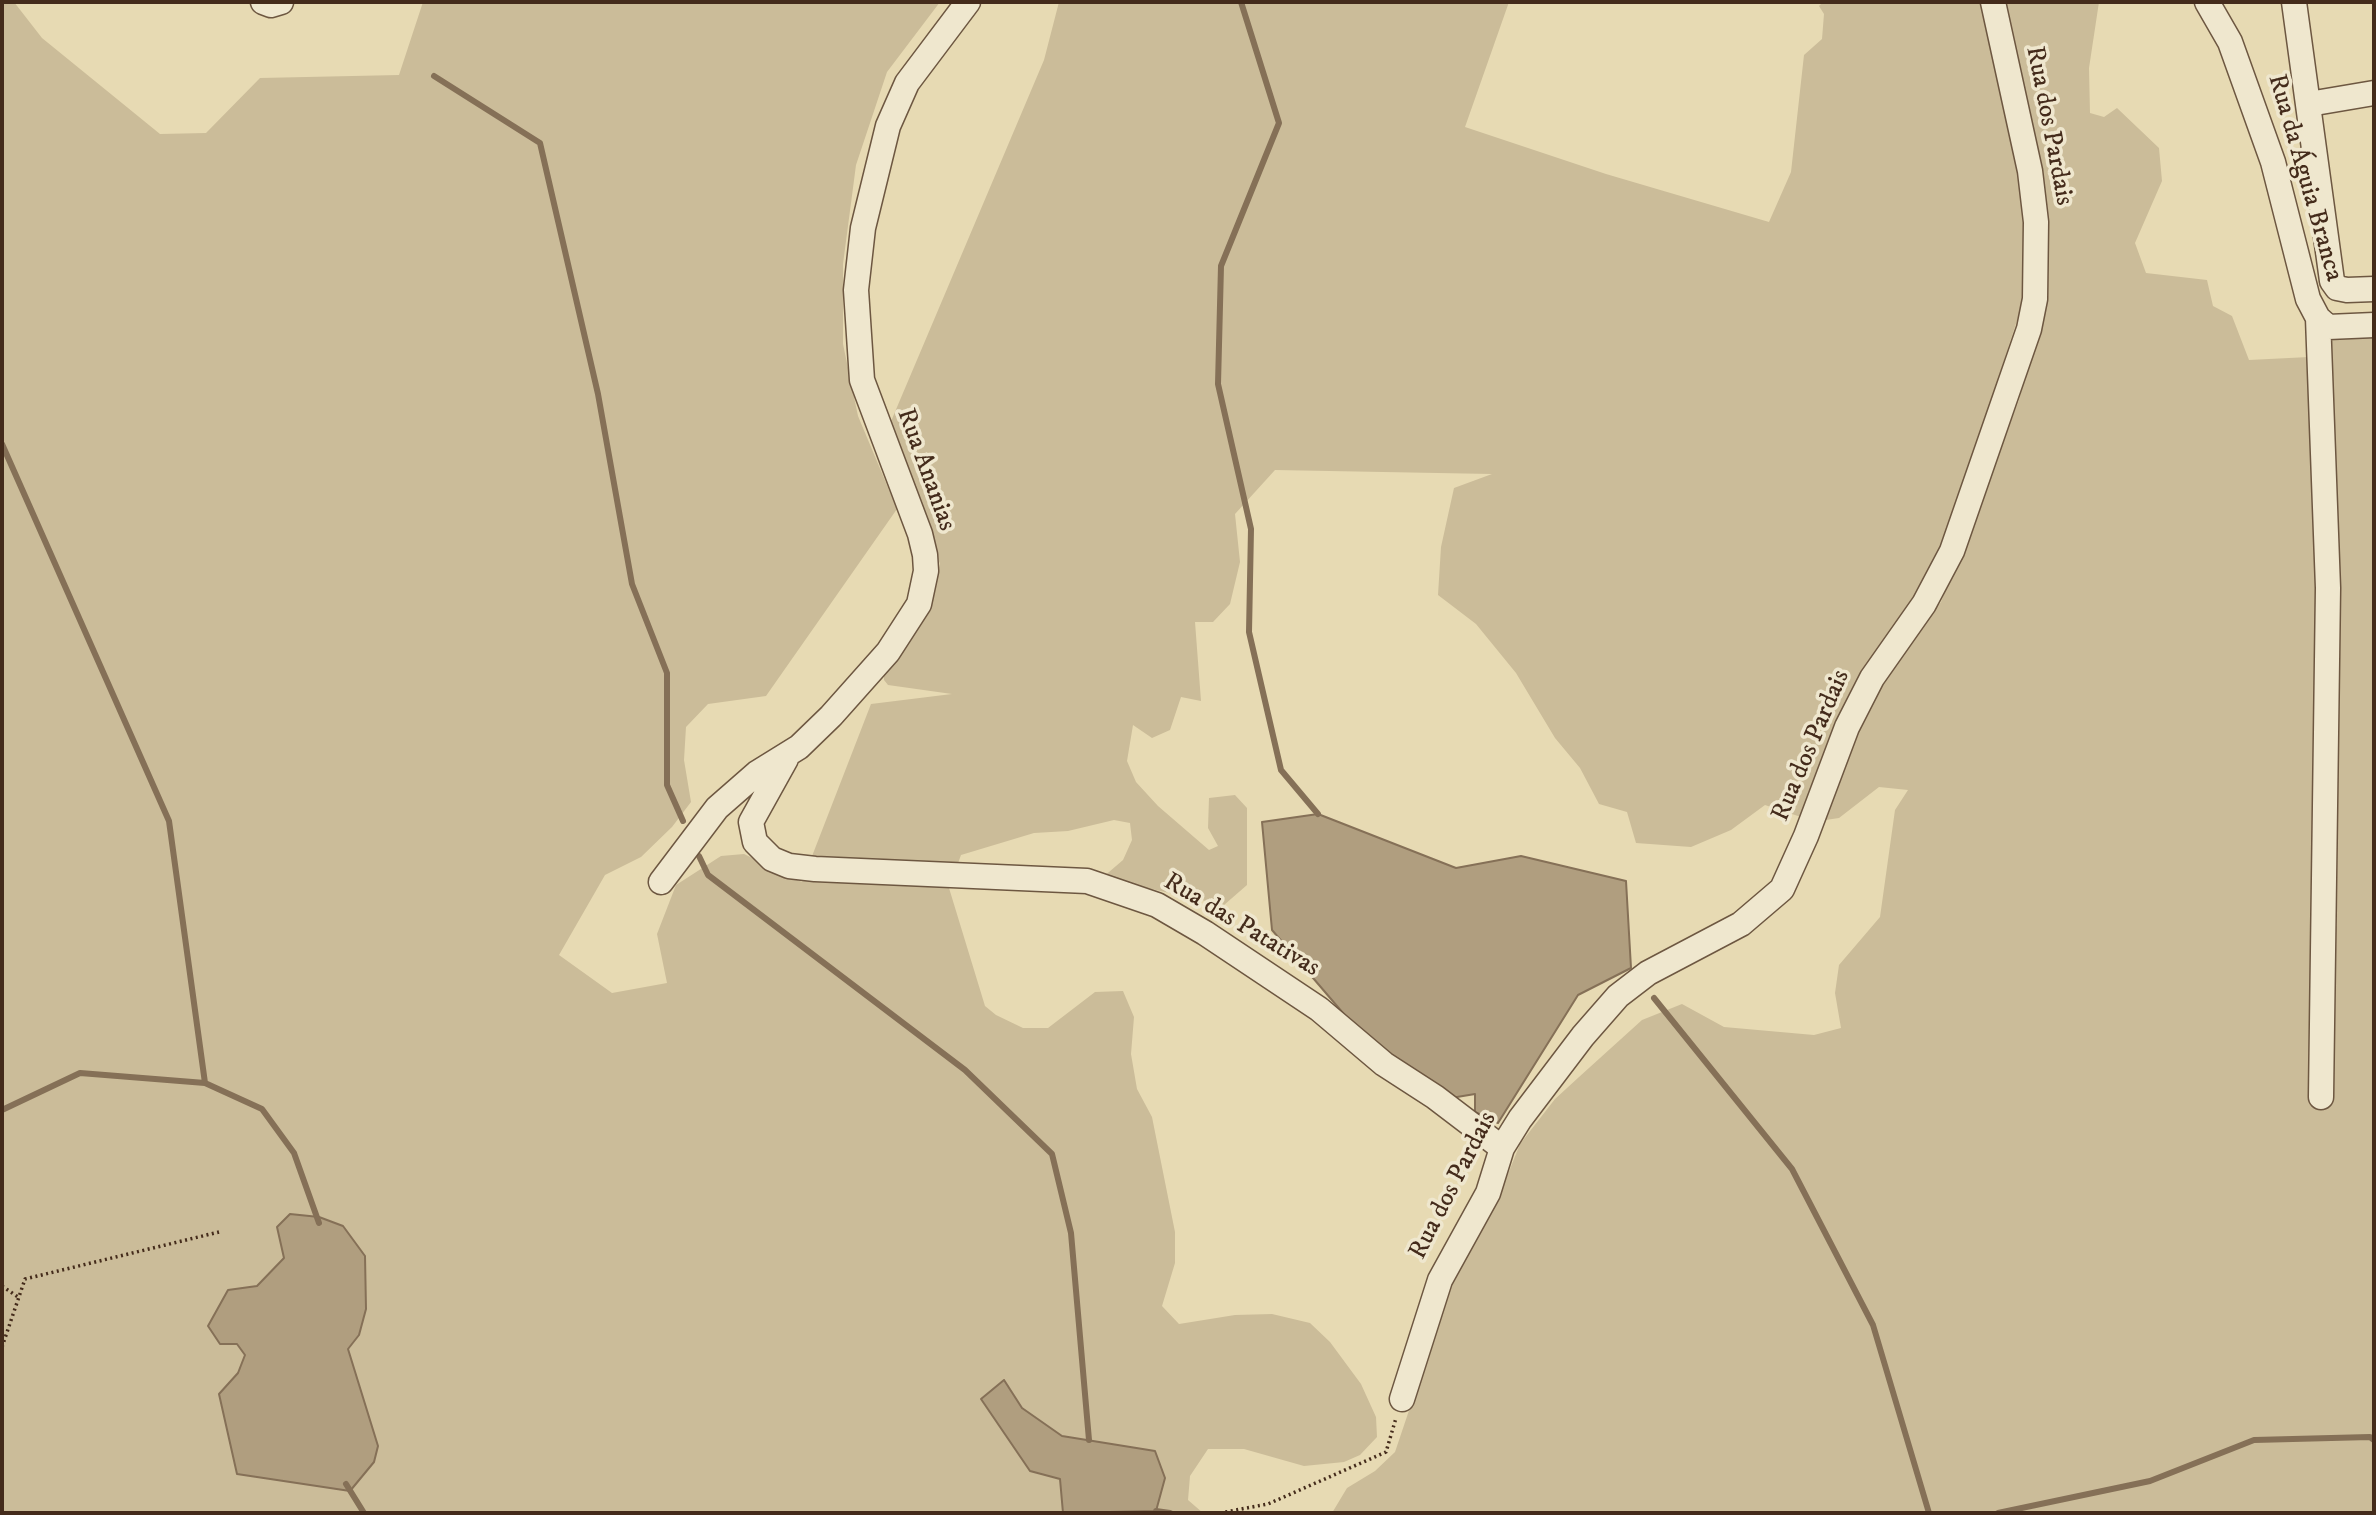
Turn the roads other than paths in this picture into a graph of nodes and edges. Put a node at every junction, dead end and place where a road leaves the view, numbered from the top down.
1 (263, 2) edge
2 (281, 2) edge
3 (968, 2) edge
4 (1993, 2) edge
5 (2207, 2) edge
6 (2294, 2) edge
7 (2374, 93) edge
8 (2309, 104) junction
9 (2374, 289) edge
10 (2319, 318) junction
11 (2374, 325) edge
12 (786, 758) junction
13 (661, 882) dead end
14 (2321, 1097) dead end
15 (1502, 1148) junction
16 (1402, 1399) road end

1 - 2 street
3 - 12 street, Rua Ananias
4 - 15 street, Rua dos Pardais
5 - 10 street, Rua da Águia Branca
6 - 8 street
7 - 8 street
8 - 9 street
10 - 11 street, Rua da Águia Branca
10 - 14 street
12 - 13 street, Rua Ananias
12 - 15 street, Rua das Patativas
15 - 16 street, Rua dos Pardais

